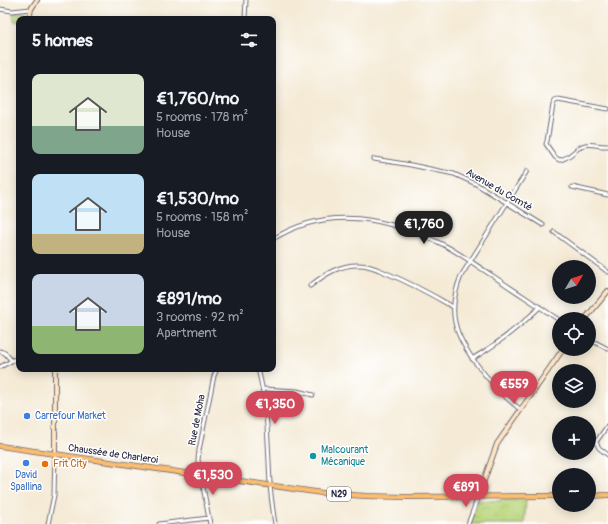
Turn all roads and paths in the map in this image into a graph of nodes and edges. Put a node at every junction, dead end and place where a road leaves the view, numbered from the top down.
1 (37, 0) edge
2 (246, 0) edge
3 (0, 9) edge
4 (31, 9) junction
5 (30, 16) edge
6 (245, 16) edge
7 (608, 109) edge
8 (608, 146) edge
9 (374, 159) dead end
10 (527, 171) dead end
11 (572, 187) dead end
12 (608, 195) edge
13 (507, 204) junction
14 (544, 225) dead end
15 (554, 232) dead end
16 (276, 238) edge
17 (470, 262) junction
18 (608, 272) edge
19 (310, 286) dead end
20 (608, 291) edge
21 (453, 307) junction
22 (540, 307) junction
23 (591, 312) edge
24 (552, 315) edge
25 (596, 343) edge
26 (608, 349) edge
27 (0, 351) edge
28 (558, 356) edge
29 (16, 358) edge
30 (472, 359) junction
31 (11, 360) junction
32 (0, 367) edge
33 (54, 372) edge
34 (216, 372) edge
35 (259, 372) edge
36 (264, 389) junction
37 (313, 395) dead end
38 (521, 410) junction
39 (608, 425) edge
40 (0, 446) edge
41 (55, 454) junction
42 (608, 455) edge
43 (202, 476) junction
44 (270, 485) junction
45 (552, 496) edge
46 (596, 496) edge
47 (608, 496) edge
48 (478, 497) junction
49 (209, 518) junction
50 (48, 524) edge
51 (159, 524) edge
52 (210, 524) edge
53 (275, 524) edge
54 (468, 524) edge

1 - 4 street
2 - 6 street
3 - 4 street
4 - 5 street
7 - 8 street
9 - 13 street, Avenue du Comté
10 - 13 street
11 - 12 street
13 - 14 street, Avenue du Comté
13 - 17 street
15 - 18 street
16 - 17 street
17 - 21 street
17 - 22 street
19 - 21 street
20 - 23 street
21 - 30 street
22 - 24 street
22 - 30 street
25 - 26 street
27 - 31 street
28 - 38 street
29 - 31 street
30 - 38 street
31 - 32 street
33 - 41 street
34 - 43 street, Rue de Moha
35 - 36 street
36 - 37 street
36 - 44 street
38 - 48 street
39 - 42 street
40 - 41 main road, Chaussée de Charleroi / N29
41 - 43 main road, Chaussée de Charleroi / N29
41 - 50 street
43 - 44 main road, Chaussée de Charleroi / N29
43 - 49 street, Rue de Moha
44 - 48 main road, Chaussée de Charleroi / N29
44 - 53 street
45 - 48 main road, Chaussée de Charleroi / N29
46 - 47 main road
48 - 54 street
49 - 51 street
49 - 52 street, Rue de Moha

